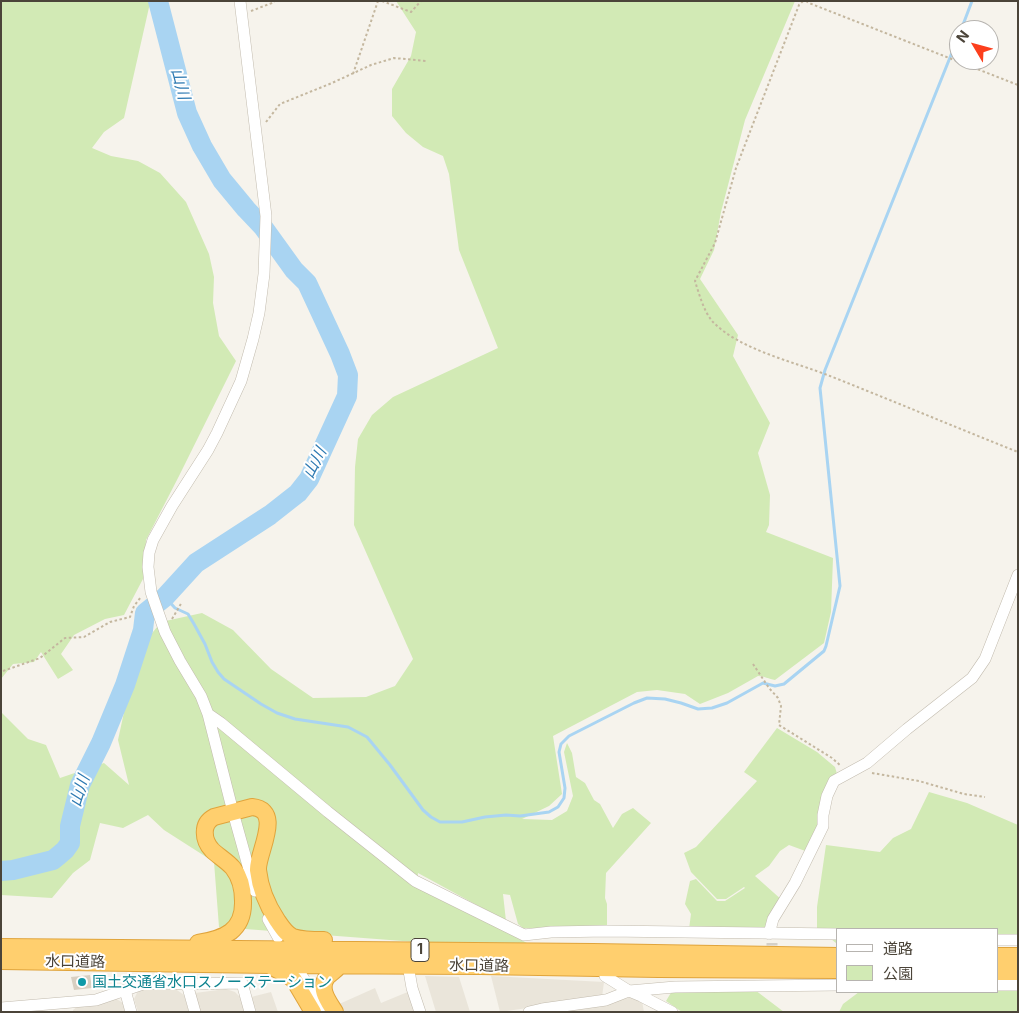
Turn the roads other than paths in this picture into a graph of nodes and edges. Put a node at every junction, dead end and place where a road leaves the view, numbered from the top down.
1 (240, 1) edge
2 (1018, 575) edge
3 (208, 714) junction
4 (232, 812) junction
5 (836, 934) edge
6 (278, 937) dead end
7 (771, 937) junction
8 (999, 940) edge
9 (1018, 940) edge
10 (1, 947) edge
11 (179, 949) junction
12 (374, 950) junction
13 (836, 956) edge
14 (999, 956) edge
15 (1018, 956) edge
16 (1, 961) edge
17 (270, 965) junction
18 (408, 965) junction
19 (340, 966) junction
20 (836, 970) edge
21 (999, 972) edge
22 (1018, 972) edge
23 (300, 973) dead end
24 (604, 976) dead end
25 (187, 984) junction
26 (836, 985) edge
27 (999, 985) edge
28 (1018, 985) edge
29 (125, 990) junction
30 (629, 991) junction
31 (67, 1007) edge
32 (1, 1008) edge
33 (542, 1010) edge
34 (131, 1012) edge
35 (195, 1012) edge
36 (250, 1012) edge
37 (313, 1012) edge
38 (325, 1012) edge
39 (335, 1012) edge
40 (420, 1012) edge
41 (529, 1012) edge
42 (672, 1012) edge

1 - 3 street
2 - 7 street
3 - 4 street
3 - 7 street
4 - 6 street
4 - 11 highway
4 - 12 highway
5 - 7 street
8 - 9 street
10 - 11 highway, 水口道路 / 1
11 - 12 highway, 水口道路 / 1
12 - 13 highway, 水口道路 / 1
14 - 15 highway
16 - 17 highway, 水口道路 / 1
17 - 19 highway, 水口道路 / 1
17 - 37 highway
18 - 19 highway, 水口道路 / 1
18 - 20 highway, 水口道路 / 1
18 - 40 street
19 - 39 highway
21 - 22 highway
23 - 38 street
24 - 30 street
25 - 29 street
25 - 35 street
25 - 36 street
26 - 30 street
27 - 28 street
29 - 31 street
29 - 34 street
30 - 33 street
30 - 42 street
31 - 32 street
33 - 41 street

